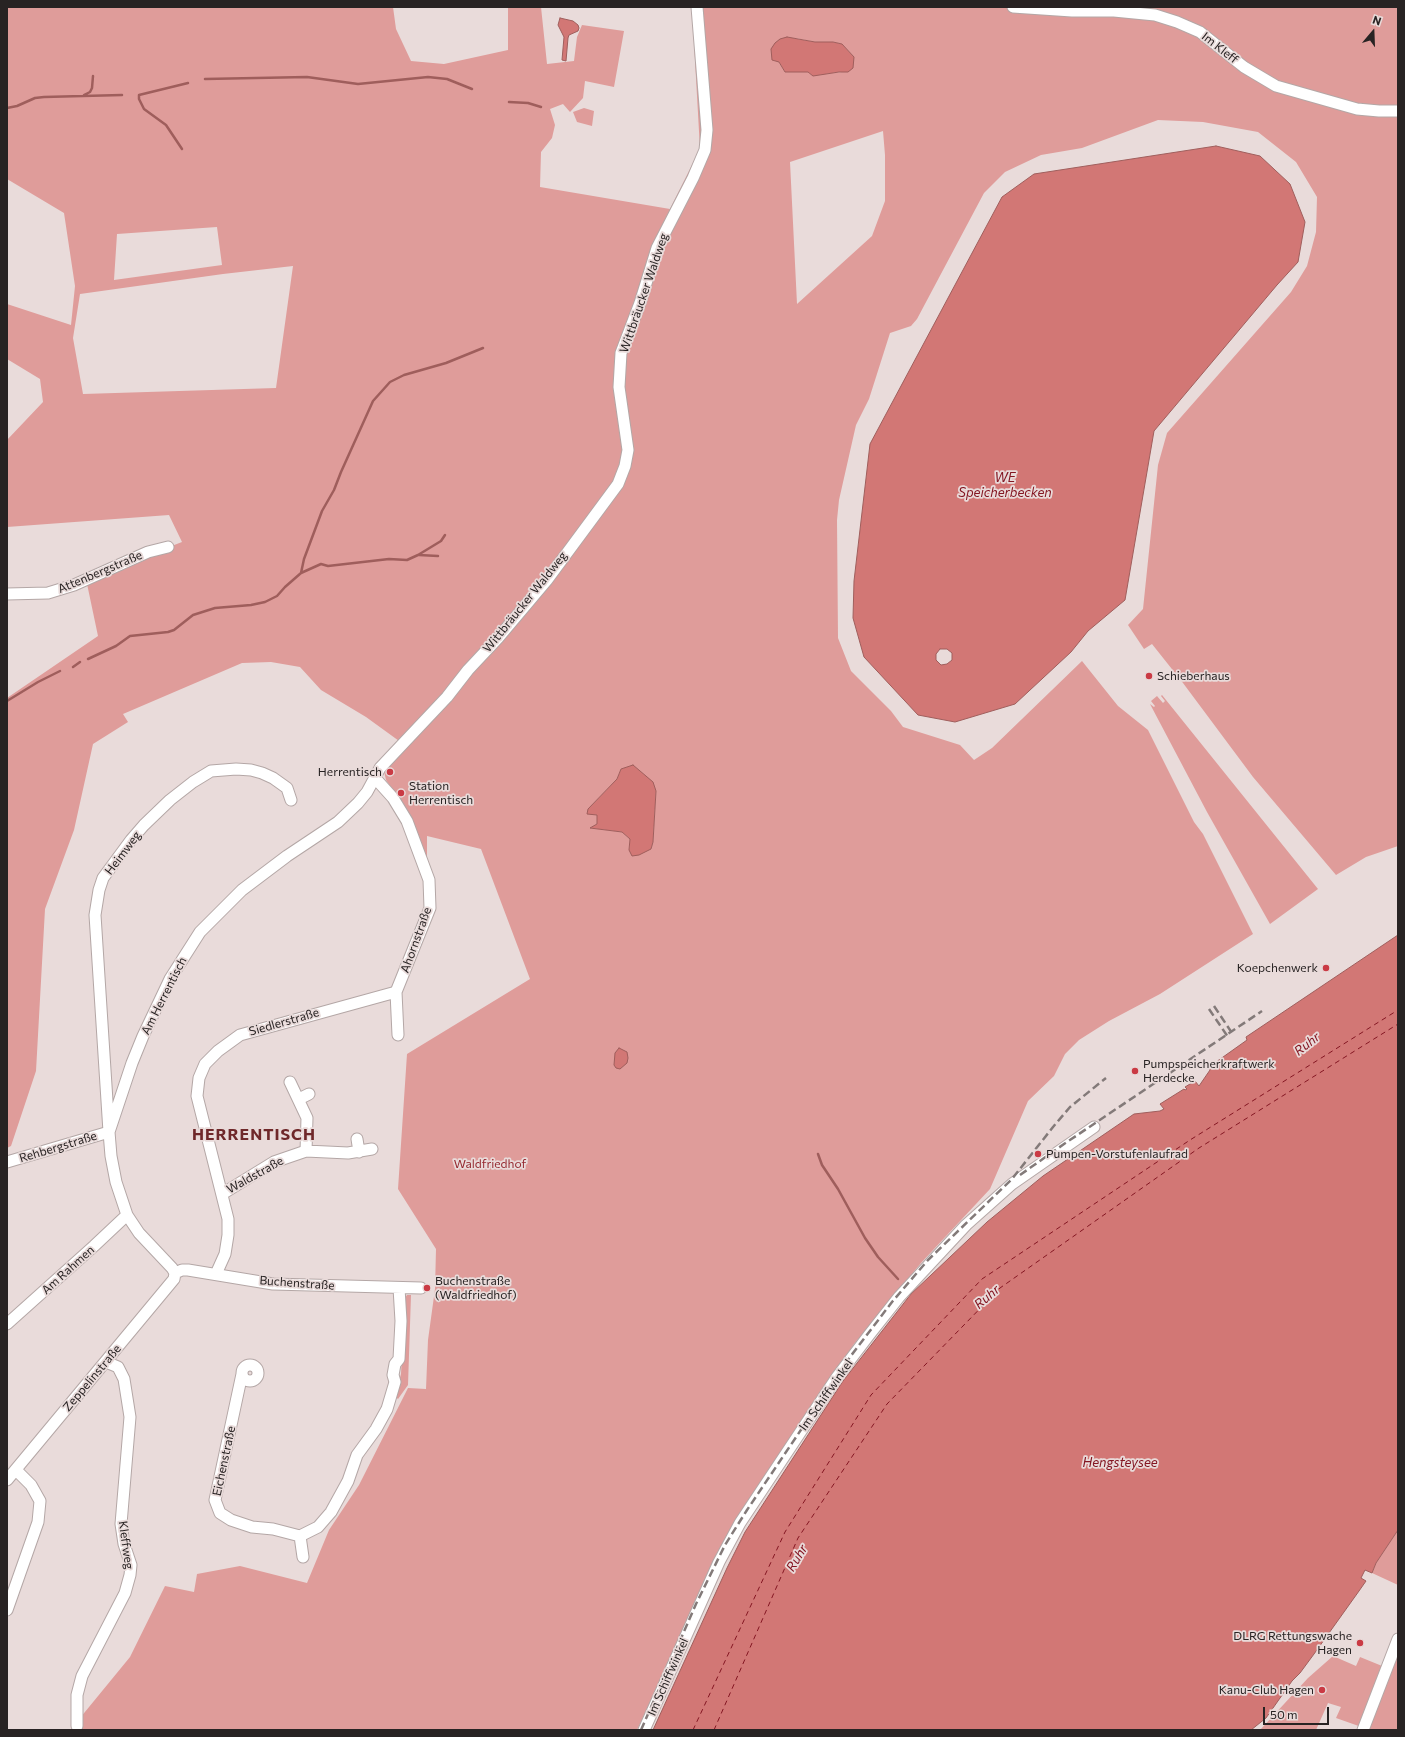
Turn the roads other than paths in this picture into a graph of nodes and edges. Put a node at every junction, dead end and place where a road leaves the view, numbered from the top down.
1 (697, 7) edge
2 (1013, 7) edge
3 (1398, 111) edge
4 (168, 547) dead end
5 (7, 594) edge
6 (375, 778) junction
7 (291, 800) dead end
8 (396, 992) junction
9 (398, 1036) dead end
10 (290, 1082) dead end
11 (309, 1094) dead end
12 (299, 1099) junction
13 (1094, 1127) dead end
14 (109, 1132) junction
15 (357, 1139) dead end
16 (372, 1150) dead end
17 (306, 1151) junction
18 (359, 1152) junction
19 (7, 1162) edge
20 (222, 1194) junction
21 (127, 1215) junction
22 (175, 1273) junction
23 (216, 1274) junction
24 (399, 1288) junction
25 (421, 1288) dead end
26 (7, 1324) edge
27 (106, 1362) junction
28 (242, 1374) dead end
29 (16, 1470) junction
30 (7, 1480) edge
31 (300, 1536) junction
32 (302, 1558) dead end
33 (7, 1610) edge
34 (1398, 1639) edge
35 (77, 1726) dead end
36 (644, 1730) edge
37 (1363, 1730) edge

1 - 6 street, Wittbräucker Waldweg
2 - 3 street, Im Kleff
4 - 5 street, Attenbergstraße
6 - 8 street, Ahornstraße
6 - 14 street, Am Herrentisch
7 - 14 street, Heimweg
8 - 9 street, Ahornstraße
8 - 20 street, Siedlerstraße
10 - 12 street
11 - 12 street
12 - 17 street
13 - 36 street, Im Schiffwinkel
14 - 19 street, Rehbergstraße
14 - 21 street, Am Herrentisch
15 - 18 street
16 - 18 street, Waldstraße
17 - 18 street, Waldstraße
17 - 20 street, Waldstraße
20 - 23 street, Siedlerstraße
21 - 22 street, Am Herrentisch
21 - 26 street, Am Rahmen
22 - 23 street, Buchenstraße
22 - 27 street, Zeppelinstraße
23 - 24 street, Buchenstraße
24 - 25 street, Buchenstraße
24 - 31 street
27 - 29 street, Zeppelinstraße
27 - 35 street, Kleffweg
28 - 31 street, Eichenstraße
29 - 30 street, Zeppelinstraße
29 - 33 street
31 - 32 street
34 - 37 street

